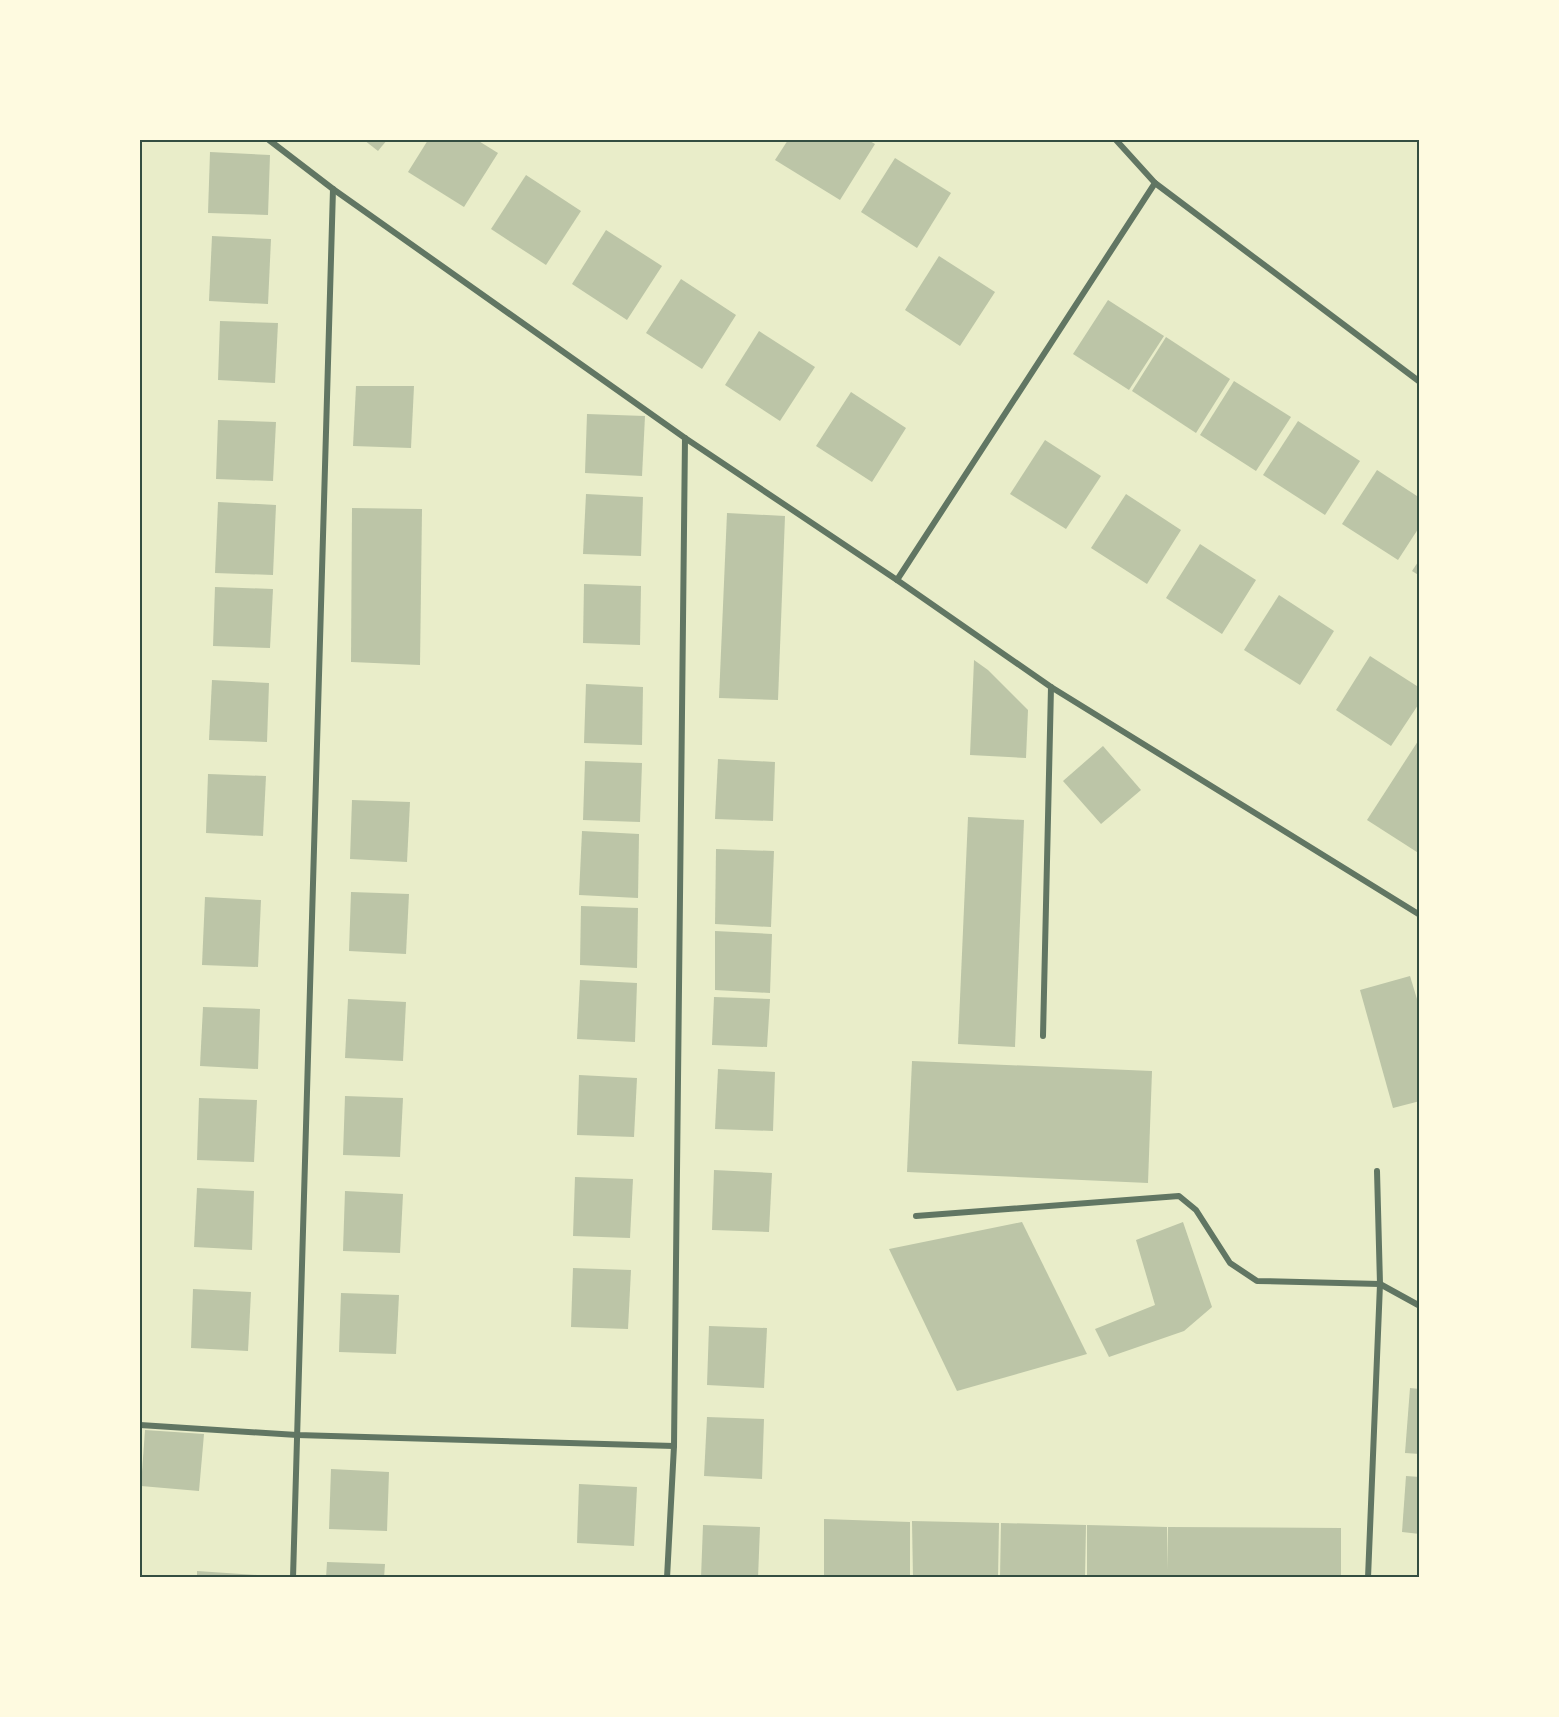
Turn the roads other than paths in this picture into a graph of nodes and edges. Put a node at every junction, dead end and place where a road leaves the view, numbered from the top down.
1 (269, 140) edge
2 (1116, 140) edge
3 (1155, 183) junction
4 (333, 189) junction
5 (1419, 382) edge
6 (685, 438) junction
7 (897, 580) junction
8 (1051, 687) junction
9 (1419, 915) edge
10 (1043, 1036) dead end
11 (1377, 1171) dead end
12 (916, 1216) dead end
13 (1380, 1284) junction
14 (1419, 1306) edge
15 (140, 1425) edge
16 (297, 1435) junction
17 (674, 1446) junction
18 (293, 1578) edge
19 (667, 1578) edge
20 (1368, 1578) edge

1 - 4 street
2 - 3 street
3 - 5 street
3 - 7 street
4 - 6 street
4 - 16 street
6 - 7 street
6 - 17 street
7 - 8 street
8 - 9 street
8 - 10 street
11 - 13 street
12 - 13 street
13 - 14 street
13 - 20 street
15 - 16 street
16 - 17 street
16 - 18 street
17 - 19 street

